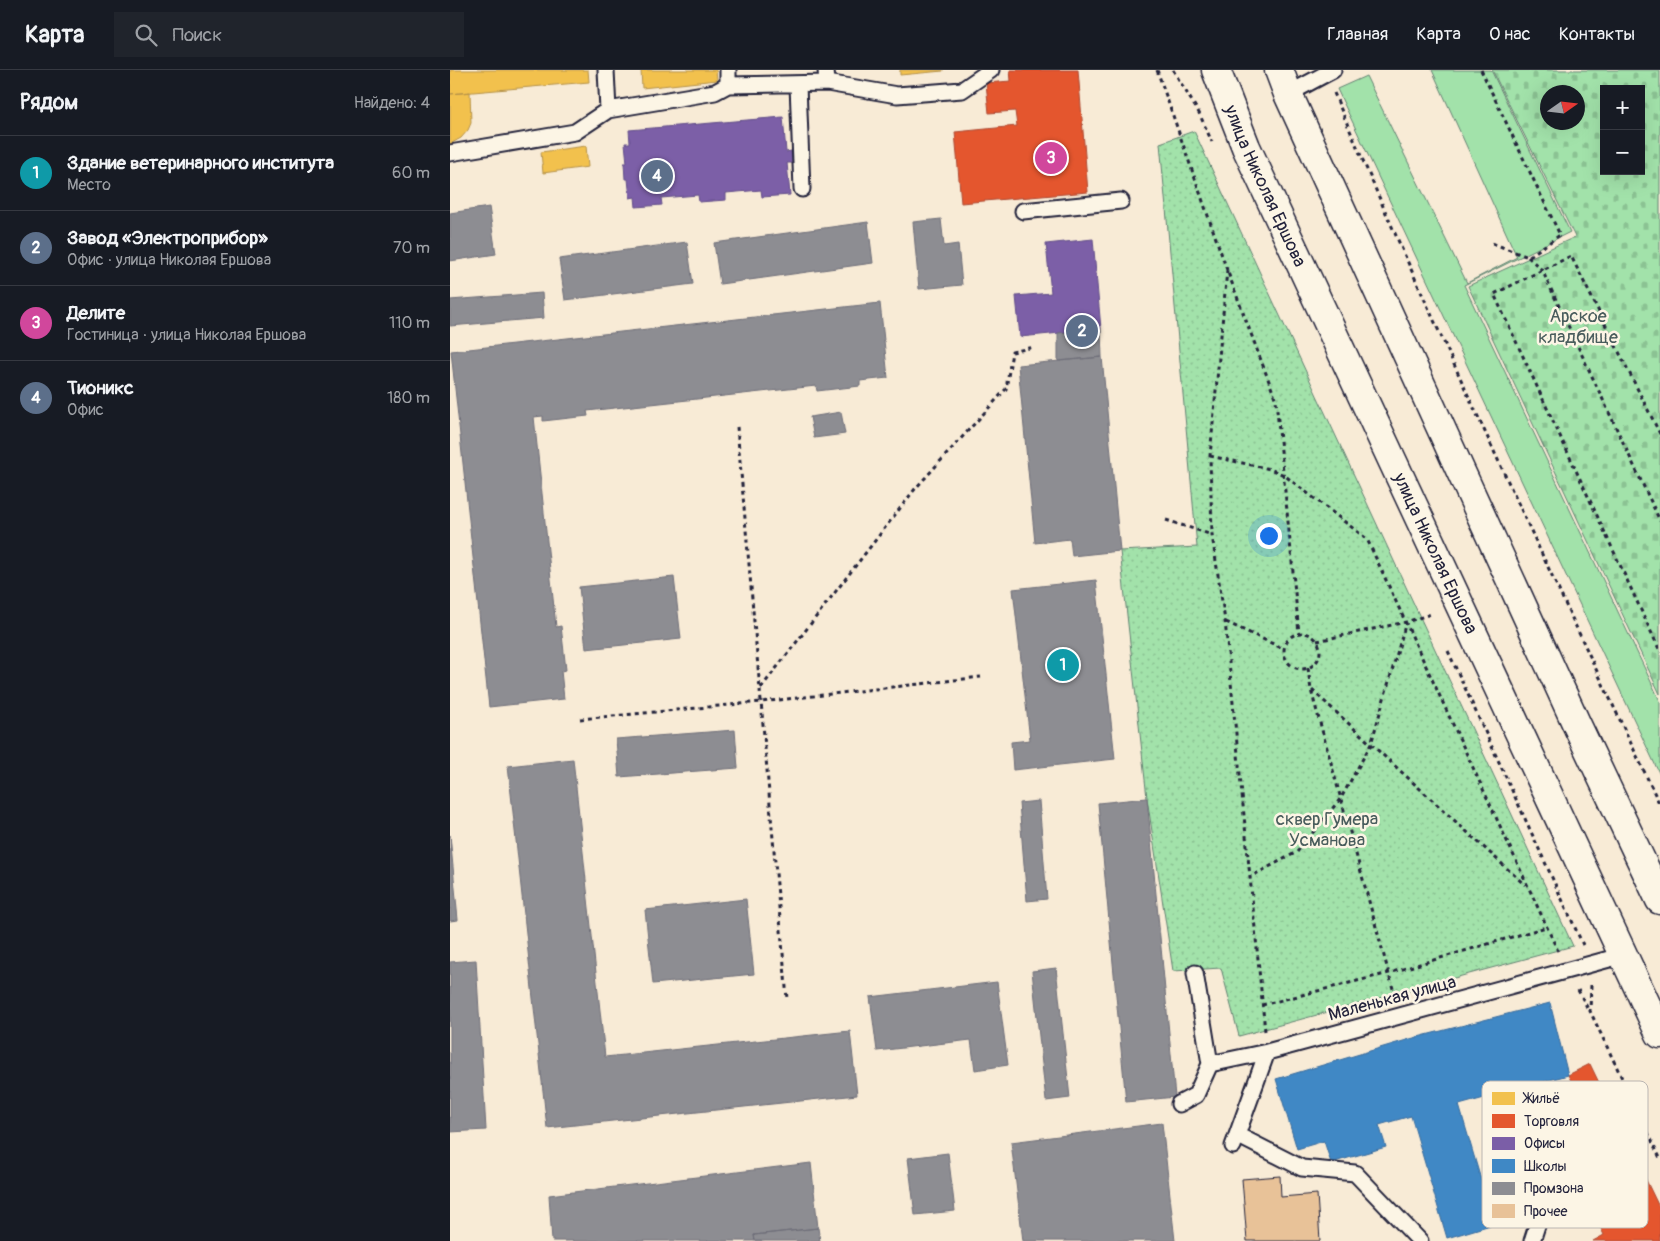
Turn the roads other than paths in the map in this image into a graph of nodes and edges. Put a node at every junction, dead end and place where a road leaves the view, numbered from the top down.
1 (606, 70) edge
2 (992, 70) edge
3 (1216, 70) edge
4 (1329, 72) edge
5 (827, 76) edge
6 (728, 78) edge
7 (1284, 82) edge
8 (798, 85) junction
9 (608, 110) junction
10 (450, 153) edge
11 (802, 190) dead end
12 (1121, 201) dead end
13 (1023, 211) dead end
14 (1660, 900) edge
15 (1624, 955) junction
16 (1195, 973) dead end
17 (1660, 1034) edge
18 (1267, 1052) junction
19 (1210, 1064) junction
20 (1179, 1104) dead end
21 (1536, 1228) edge
22 (1420, 1241) edge
23 (1532, 1241) edge

1 - 9 lane
2 - 5 lane
3 - 15 main road, улица Николая Ершова
4 - 7 lane
5 - 8 lane
6 - 8 lane
6 - 9 lane
7 - 14 main road
8 - 11 lane
9 - 10 lane
12 - 13 lane
15 - 17 main road, улица Николая Ершова
15 - 18 lane, Маленькая улица
16 - 19 lane
18 - 19 lane, Маленькая улица
18 - 22 lane
19 - 20 lane
21 - 23 lane

